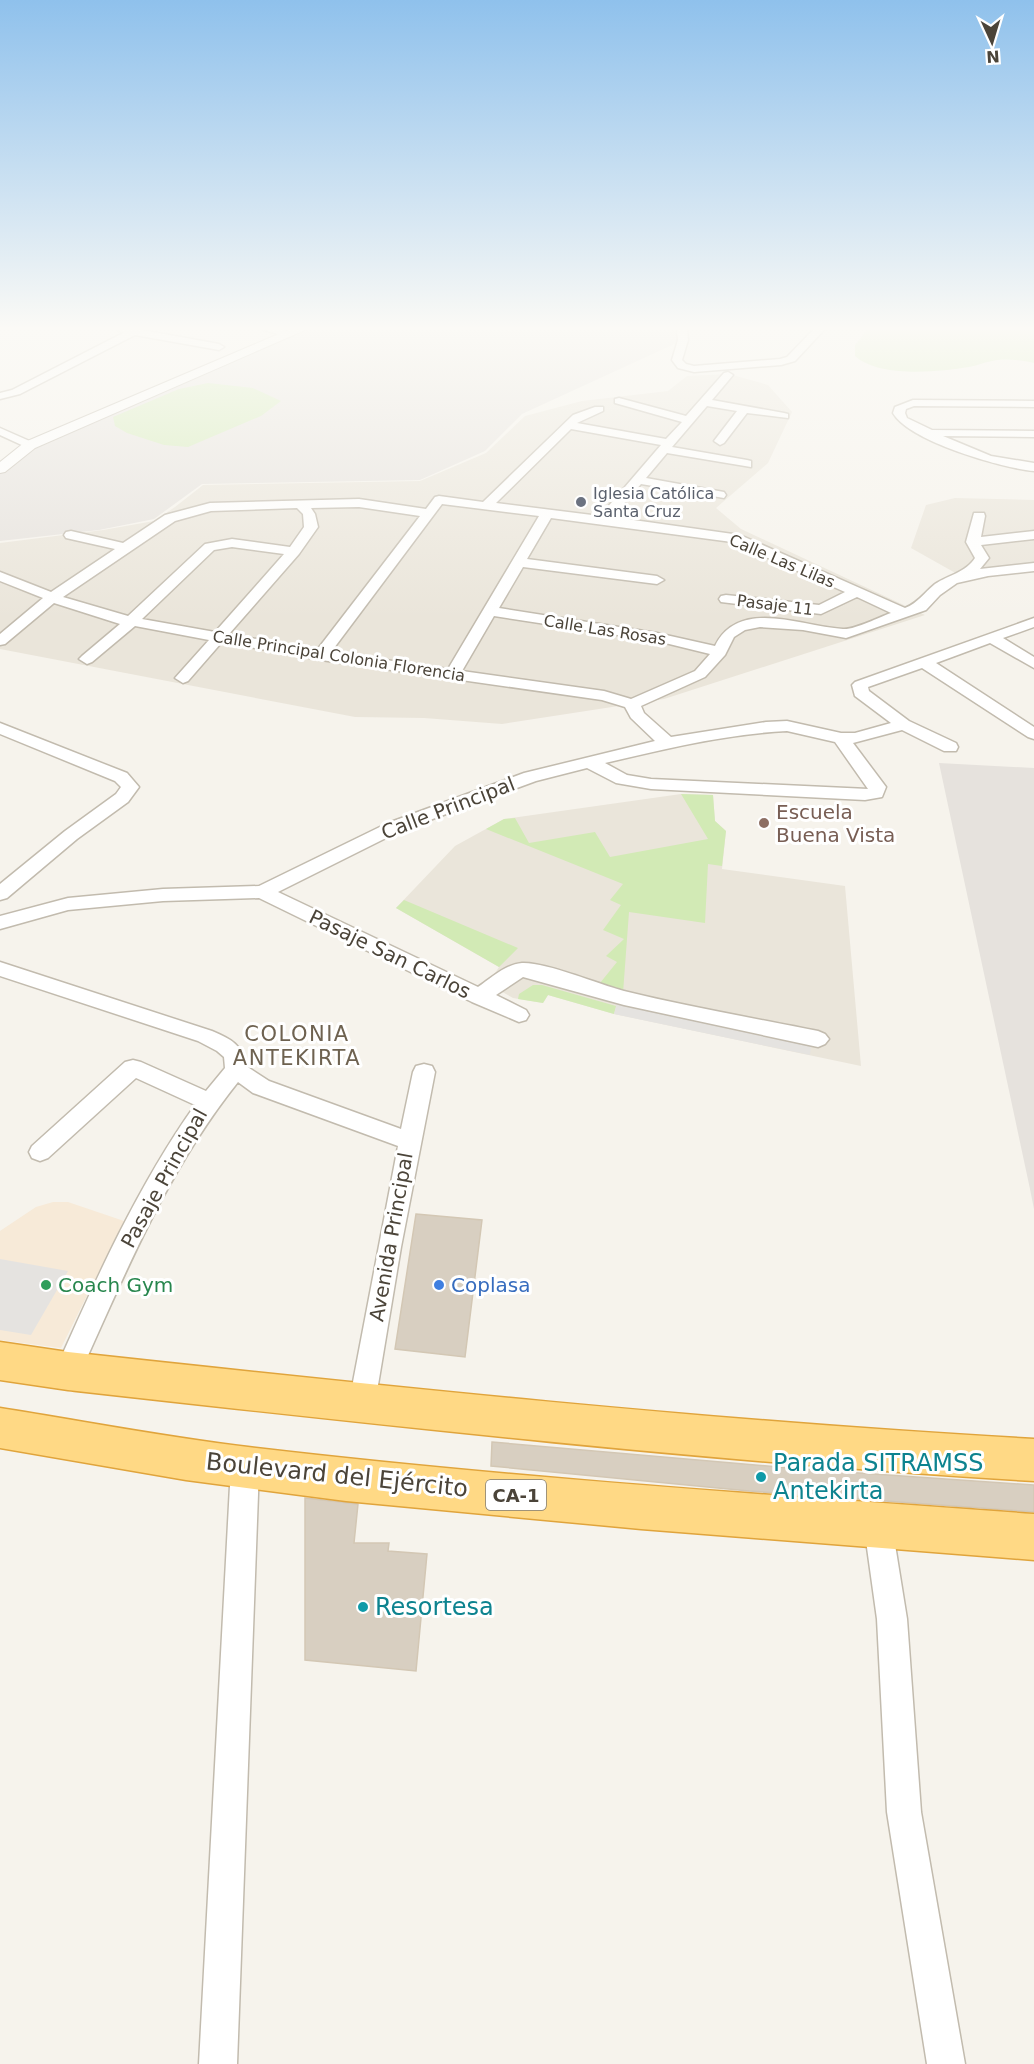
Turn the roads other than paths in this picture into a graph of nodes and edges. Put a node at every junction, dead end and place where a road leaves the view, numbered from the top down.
1 (74, 426) edge
2 (568, 426) edge
3 (575, 426) edge
4 (684, 426) edge
5 (731, 426) edge
6 (916, 426) edge
7 (0, 431) edge
8 (927, 432) junction
9 (1034, 434) edge
10 (720, 441) dead end
11 (30, 445) junction
12 (665, 446) junction
13 (747, 464) dead end
14 (1034, 467) edge
15 (0, 469) edge
16 (638, 480) junction
17 (720, 495) dead end
18 (301, 504) junction
19 (486, 506) junction
20 (429, 513) junction
21 (547, 513) junction
22 (979, 516) dead end
23 (603, 520) junction
24 (71, 535) dead end
25 (1034, 535) edge
26 (973, 542) junction
27 (126, 548) junction
28 (294, 551) junction
29 (518, 562) junction
30 (1034, 567) edge
31 (0, 576) edge
32 (965, 577) junction
33 (657, 580) dead end
34 (856, 592) junction
35 (53, 597) junction
36 (726, 599) dead end
37 (490, 611) junction
38 (906, 614) junction
39 (132, 621) junction
40 (1034, 622) edge
41 (219, 637) junction
42 (992, 638) junction
43 (0, 641) edge
44 (720, 652) junction
45 (321, 655) junction
46 (87, 659) dead end
47 (924, 662) junction
48 (1034, 663) edge
49 (452, 675) junction
50 (183, 678) dead end
51 (633, 704) junction
52 (903, 724) junction
53 (0, 728) edge
54 (1034, 734) edge
55 (841, 738) junction
56 (667, 743) junction
57 (950, 747) dead end
58 (589, 762) junction
59 (262, 892) junction
60 (0, 894) edge
61 (0, 923) edge
62 (0, 969) edge
63 (479, 997) junction
64 (519, 1015) dead end
65 (818, 1040) dead end
66 (236, 1070) junction
67 (424, 1072) dead end
68 (208, 1101) junction
69 (409, 1141) junction
70 (40, 1152) dead end
71 (0, 1361) edge
72 (68, 1371) junction
73 (362, 1403) junction
74 (0, 1428) edge
75 (1034, 1460) edge
76 (245, 1467) junction
77 (878, 1526) junction
78 (1034, 1537) edge
79 (218, 2064) edge
80 (946, 2064) edge

1 - 11 street
2 - 19 street
3 - 12 street
4 - 12 street
5 - 10 street
6 - 8 street
7 - 11 street
8 - 9 street
8 - 14 street
11 - 15 street
12 - 13 street
12 - 16 street
16 - 17 street
16 - 23 street
18 - 20 street
18 - 27 street
18 - 28 street
19 - 20 street, Calle Las Lilas
19 - 21 street, Calle Las Lilas
20 - 45 street
21 - 23 street, Calle Las Lilas
21 - 29 street
22 - 26 street
23 - 34 street, Calle Las Lilas
24 - 27 street
25 - 26 street
26 - 32 street
27 - 35 street
28 - 39 street
28 - 41 street
29 - 33 street
29 - 37 street
30 - 32 street
31 - 35 street, Calle Principal Colonia Florencia
32 - 38 street
34 - 36 street, Pasaje 11
34 - 38 street, Calle Las Lilas
35 - 39 street, Calle Principal Colonia Florencia
35 - 43 street
37 - 44 street, Calle Las Rosas
37 - 49 street
38 - 44 street
39 - 41 street, Calle Principal Colonia Florencia
39 - 46 street
40 - 42 street
41 - 45 street, Calle Principal Colonia Florencia
41 - 50 street
42 - 47 street
42 - 48 street
44 - 51 street
45 - 49 street, Calle Principal Colonia Florencia
47 - 52 street
47 - 54 street
49 - 51 street, Calle Principal Colonia Florencia
51 - 56 street
52 - 55 street, Calle Principal
52 - 57 street
53 - 60 street
55 - 56 street, Calle Principal
55 - 58 street
56 - 58 street, Calle Principal
58 - 59 street, Calle Principal
59 - 61 street, Calle Principal
59 - 63 street, Pasaje San Carlos
62 - 66 street
63 - 64 street, Pasaje San Carlos
63 - 65 street
66 - 68 street, Pasaje Principal
66 - 69 street
67 - 69 street, Avenida Principal
68 - 70 street
68 - 72 street, Pasaje Principal
69 - 73 street, Avenida Principal
71 - 72 highway
72 - 73 highway
73 - 75 highway
74 - 76 highway, Boulevard del Ejército / CA-1
76 - 77 highway, Boulevard del Ejército / CA-1
76 - 79 street
77 - 78 highway, Boulevard del Ejército / CA-1
77 - 80 street

